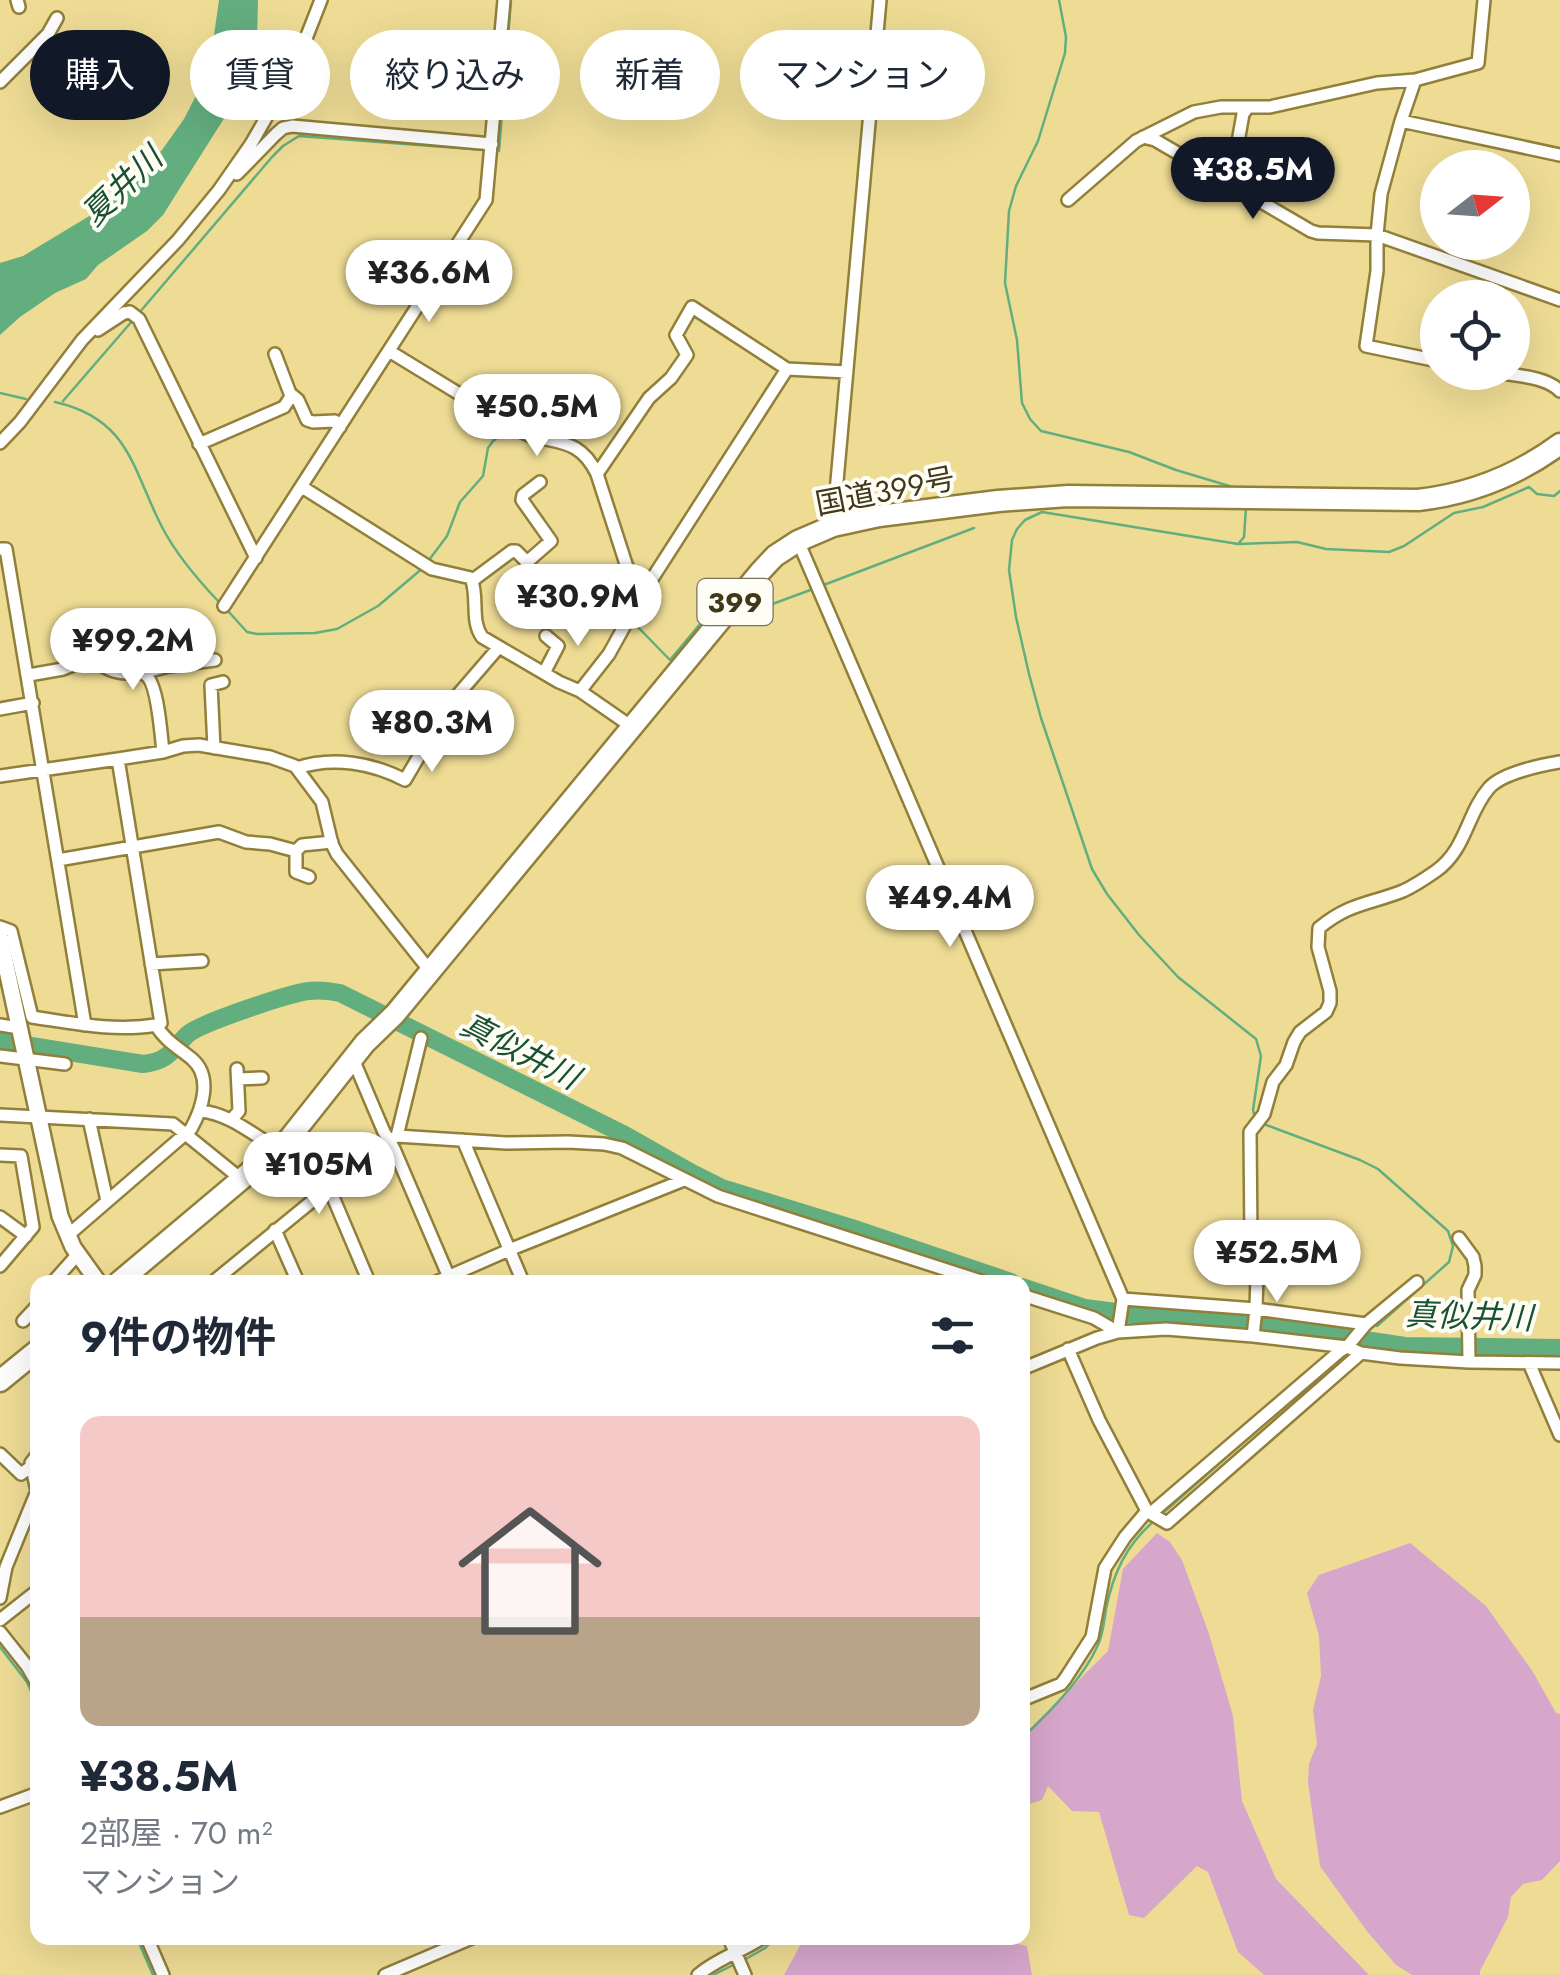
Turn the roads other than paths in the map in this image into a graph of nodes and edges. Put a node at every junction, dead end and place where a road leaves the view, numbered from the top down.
1 (321, 0) edge
2 (504, 0) edge
3 (880, 0) edge
4 (1484, 0) edge
5 (58, 18) dead end
6 (1415, 80) junction
7 (0, 82) edge
8 (1248, 107) junction
9 (1401, 122) junction
10 (1143, 138) junction
11 (492, 144) junction
12 (1560, 155) edge
13 (1233, 187) junction
14 (219, 190) junction
15 (1068, 200) dead end
16 (1377, 236) junction
17 (1560, 300) edge
18 (82, 340) junction
19 (389, 351) junction
20 (276, 354) dead end
21 (1420, 357) edge
22 (787, 369) junction
23 (846, 372) junction
24 (1530, 378) edge
25 (1560, 391) edge
26 (291, 396) junction
27 (340, 427) junction
28 (0, 443) edge
29 (199, 444) junction
30 (1560, 444) edge
31 (597, 474) junction
32 (540, 482) dead end
33 (302, 487) junction
34 (834, 526) junction
35 (798, 540) junction
36 (0, 550) edge
37 (256, 558) junction
38 (473, 580) junction
39 (641, 596) junction
40 (224, 606) dead end
41 (546, 636) dead end
42 (499, 647) junction
43 (92, 657) junction
44 (215, 660) dead end
45 (544, 672) junction
46 (138, 673) junction
47 (28, 675) junction
48 (223, 682) dead end
49 (580, 691) junction
50 (33, 703) junction
51 (0, 709) edge
52 (632, 726) junction
53 (214, 748) junction
54 (163, 752) junction
55 (118, 760) junction
56 (1560, 762) edge
57 (297, 768) junction
58 (44, 769) junction
59 (0, 776) edge
60 (332, 842) junction
61 (132, 848) junction
62 (296, 851) junction
63 (58, 860) junction
64 (300, 879) dead end
65 (0, 927) edge
66 (0, 938) edge
67 (202, 961) dead end
68 (151, 964) junction
69 (430, 971) junction
70 (0, 1025) edge
71 (86, 1025) junction
72 (156, 1025) junction
73 (19, 1028) junction
74 (421, 1038) dead end
75 (359, 1051) junction
76 (0, 1056) edge
77 (25, 1058) junction
78 (65, 1064) dead end
79 (262, 1078) dead end
80 (201, 1111) junction
81 (0, 1115) edge
82 (38, 1116) junction
83 (89, 1119) junction
84 (231, 1120) junction
85 (186, 1134) junction
86 (393, 1138) junction
87 (463, 1140) junction
88 (283, 1144) junction
89 (0, 1155) edge
90 (241, 1179) junction
91 (684, 1180) junction
92 (328, 1188) junction
93 (107, 1201) junction
94 (0, 1218) edge
95 (275, 1230) junction
96 (26, 1236) junction
97 (67, 1236) junction
98 (1459, 1238) dead end
99 (509, 1250) junction
100 (78, 1254) junction
101 (0, 1266) edge
102 (59, 1275) edge
103 (93, 1275) edge
104 (126, 1275) edge
105 (226, 1275) edge
106 (295, 1275) edge
107 (366, 1275) edge
108 (448, 1275) edge
109 (460, 1275) edge
110 (519, 1275) edge
111 (962, 1275) edge
112 (1418, 1282) dead end
113 (1030, 1298) edge
114 (1123, 1301) junction
115 (1256, 1311) junction
116 (30, 1314) edge
117 (24, 1321) dead end
118 (1365, 1326) junction
119 (1119, 1329) junction
120 (1253, 1335) junction
121 (1348, 1346) junction
122 (1068, 1349) junction
123 (1361, 1352) junction
124 (30, 1356) edge
125 (1469, 1360) junction
126 (1528, 1363) junction
127 (1560, 1363) edge
128 (1030, 1366) edge
129 (0, 1380) edge
130 (1560, 1435) edge
131 (0, 1454) edge
132 (30, 1465) edge
133 (30, 1509) edge
134 (1154, 1515) junction
135 (30, 1596) edge
136 (0, 1598) edge
137 (0, 1620) edge
138 (0, 1632) edge
139 (30, 1662) edge
140 (1030, 1697) edge
141 (30, 1795) edge
142 (0, 1807) edge
143 (149, 1945) edge
144 (456, 1945) edge
145 (740, 1963) edge
146 (163, 1975) edge
147 (385, 1975) edge
148 (698, 1975) edge

1 - 14 street
2 - 11 street
3 - 23 street
4 - 6 street
5 - 7 street
6 - 8 street
6 - 9 street
8 - 10 street
8 - 13 street
9 - 12 street
9 - 16 street
10 - 13 street
10 - 15 street
11 - 14 street
11 - 19 street
13 - 16 street
14 - 18 street
16 - 17 street
16 - 21 street
18 - 28 street
18 - 29 street
19 - 27 street
19 - 31 street
20 - 26 street
22 - 23 street
22 - 31 street
22 - 39 street
23 - 34 street
24 - 25 street
26 - 27 street
26 - 29 street
27 - 33 street
29 - 37 street
30 - 34 highway, 国道399号 / 399
31 - 39 street
32 - 38 street
33 - 37 street
33 - 38 street
34 - 35 highway, 国道399号 / 399
35 - 52 highway, 国道399号 / 399
35 - 114 street
36 - 47 street
37 - 40 street
38 - 42 street
39 - 49 street
41 - 45 street
42 - 45 street
42 - 57 street
43 - 46 street
43 - 46 street
43 - 47 street
44 - 46 street
45 - 49 street
46 - 54 street
47 - 50 street
48 - 53 street
49 - 52 street
50 - 51 street
50 - 58 street
52 - 69 highway, 国道399号 / 399
53 - 54 street
53 - 57 street
54 - 55 street
55 - 58 street
55 - 61 street
56 - 115 street
57 - 60 street
58 - 59 street
58 - 63 street
60 - 62 street
60 - 69 street
61 - 62 street
61 - 63 street
61 - 68 street
62 - 64 street
63 - 71 street
65 - 71 street
66 - 73 street
67 - 68 street
68 - 72 street
69 - 75 highway, 国道399号 / 399
70 - 73 street
71 - 72 street
72 - 80 street
73 - 77 street
74 - 86 street
75 - 86 street
75 - 88 highway, 国道399号 / 399
76 - 77 street
77 - 78 street
77 - 82 street
79 - 84 street
80 - 84 street
80 - 85 street
81 - 82 street
82 - 83 street
82 - 97 street
83 - 85 street
83 - 93 street
84 - 88 street
85 - 90 street
85 - 93 street
86 - 87 street
86 - 92 street
86 - 108 street
87 - 91 street
87 - 99 street
88 - 90 highway, 国道399号 / 399
88 - 92 street
89 - 96 street
90 - 104 highway, 国道399号 / 399
91 - 99 street
91 - 111 street
92 - 95 street
92 - 107 street
93 - 97 street
94 - 96 street
95 - 105 street
95 - 106 street
96 - 101 street
97 - 100 street
98 - 125 street
99 - 109 street
99 - 110 street
100 - 102 street
100 - 103 street
112 - 118 street
113 - 119 street
114 - 115 street
114 - 119 street
115 - 118 street
115 - 120 street
116 - 117 street
118 - 121 street
119 - 120 street
119 - 122 street
120 - 121 street
121 - 123 street
121 - 134 street
122 - 128 street
122 - 134 street
123 - 125 street
123 - 134 street
124 - 129 highway
125 - 126 street
126 - 127 street
126 - 130 street
131 - 132 street
133 - 136 street
134 - 140 street
135 - 137 street
138 - 139 street
141 - 142 street
143 - 146 street
144 - 147 street
145 - 148 street

